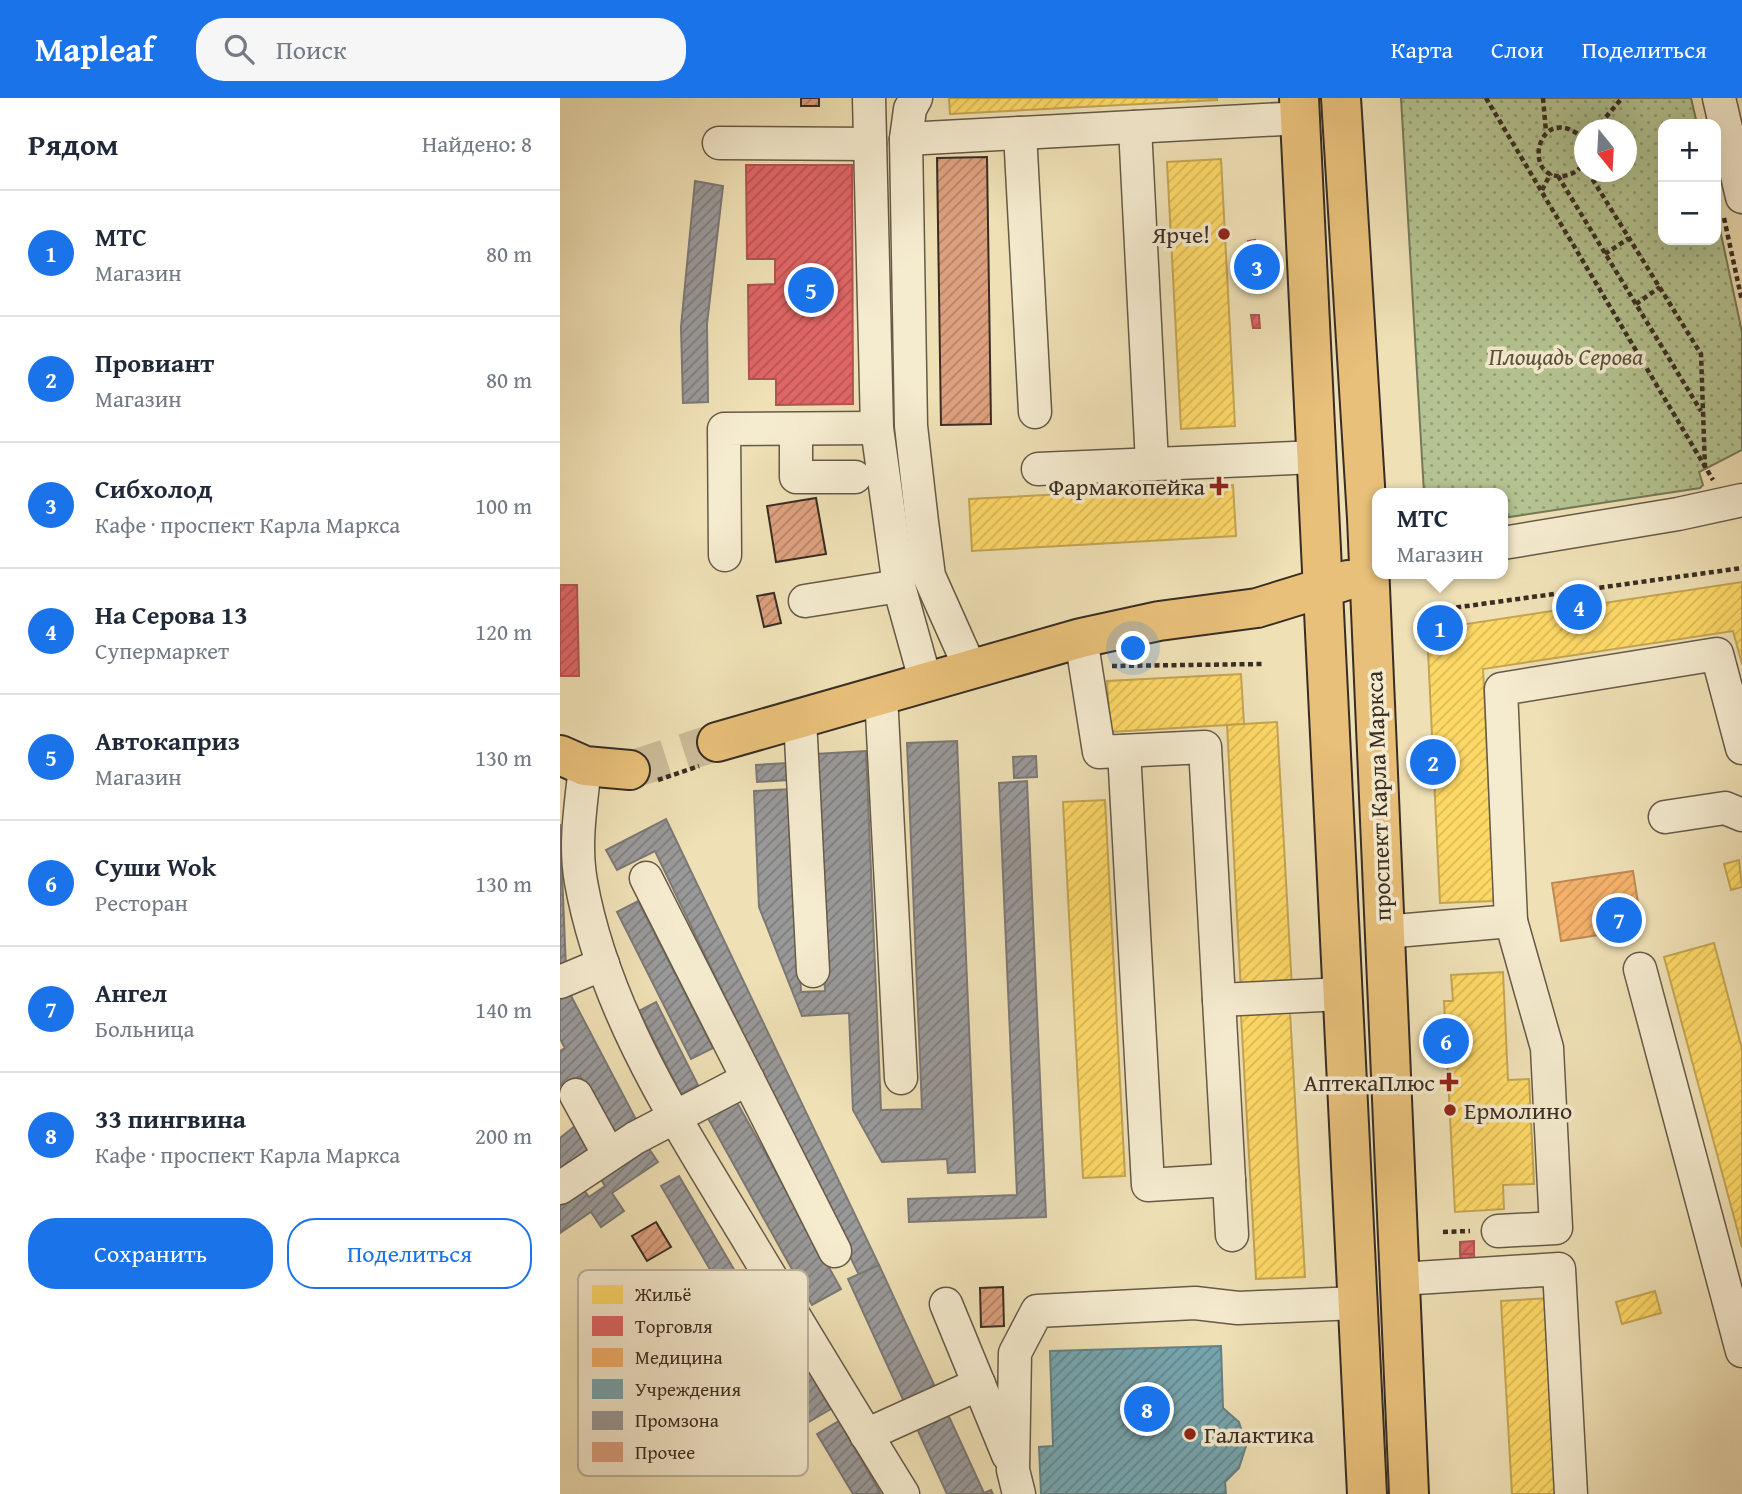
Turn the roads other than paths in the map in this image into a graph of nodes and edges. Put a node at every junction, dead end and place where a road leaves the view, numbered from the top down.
1 (869, 98) edge
2 (916, 98) edge
3 (1341, 98) edge
4 (1720, 98) edge
5 (1300, 108) edge
6 (1135, 127) junction
7 (1020, 133) junction
8 (906, 139) junction
9 (719, 143) dead end
10 (870, 144) junction
11 (1732, 202) edge
12 (1035, 412) dead end
13 (877, 428) junction
14 (796, 429) junction
15 (1317, 457) junction
16 (1153, 463) junction
17 (1038, 469) dead end
18 (855, 477) dead end
19 (1731, 494) edge
20 (1508, 542) edge
21 (725, 555) dead end
22 (1372, 557) edge
23 (1372, 572) edge
24 (1373, 579) edge
25 (899, 586) junction
26 (1323, 588) junction
27 (804, 601) dead end
28 (1081, 638) junction
29 (971, 670) junction
30 (926, 683) junction
31 (881, 695) junction
32 (800, 719) junction
33 (717, 742) tunnel mouth
34 (1742, 748) edge
35 (1124, 751) junction
36 (573, 761) edge
37 (630, 770) tunnel mouth
38 (1742, 815) edge
39 (1665, 817) dead end
40 (646, 878) dead end
41 (1511, 921) junction
42 (1384, 932) junction
43 (603, 964) junction
44 (1640, 969) dead end
45 (813, 971) dead end
46 (560, 982) edge
47 (1343, 994) junction
48 (1219, 1000) junction
49 (901, 1078) dead end
50 (747, 1079) junction
51 (576, 1095) dead end
52 (674, 1116) junction
53 (609, 1155) junction
54 (1229, 1180) junction
55 (560, 1188) edge
56 (1498, 1231) dead end
57 (1232, 1235) dead end
58 (835, 1251) dead end
59 (767, 1270) edge
60 (1401, 1279) junction
61 (1357, 1303) junction
62 (946, 1304) dead end
63 (808, 1339) edge
64 (1742, 1351) edge
65 (979, 1384) junction
66 (866, 1435) junction
67 (1016, 1482) edge
68 (903, 1494) edge
69 (1367, 1494) edge
70 (1409, 1494) edge
71 (1571, 1494) edge

1 - 10 street
2 - 8 street
3 - 22 main road, проспект Карла Маркса
4 - 11 street
5 - 6 street
5 - 15 main road, проспект Карла Маркса
6 - 7 street
6 - 16 street
7 - 8 street
7 - 12 street
8 - 29 street
9 - 10 street
10 - 13 street
13 - 14 street
13 - 25 street
14 - 18 street
14 - 21 street
15 - 16 street
15 - 26 main road, проспект Карла Маркса
16 - 17 street
19 - 20 street
23 - 26 main road
24 - 42 main road, проспект Карла Маркса
25 - 27 street
25 - 30 street
26 - 28 main road
26 - 47 main road, проспект Карла Маркса
28 - 29 main road
28 - 35 street
29 - 30 main road
30 - 31 main road
31 - 32 main road
31 - 49 street
32 - 33 main road
32 - 45 street
34 - 41 street
35 - 48 street
35 - 54 street
36 - 37 main road
36 - 43 street
38 - 39 street
40 - 50 street
41 - 42 street
41 - 56 street
42 - 60 main road, проспект Карла Маркса
43 - 46 street
43 - 52 street
44 - 64 street
47 - 48 street
47 - 61 main road, проспект Карла Маркса
48 - 54 street
50 - 52 street
50 - 58 street
51 - 53 street
52 - 53 street
52 - 59 street
53 - 55 street
54 - 57 street
60 - 70 main road, проспект Карла Маркса
60 - 71 street
61 - 67 street
61 - 69 main road, проспект Карла Маркса
62 - 65 street
63 - 66 street
65 - 66 street
65 - 67 street
66 - 68 street

